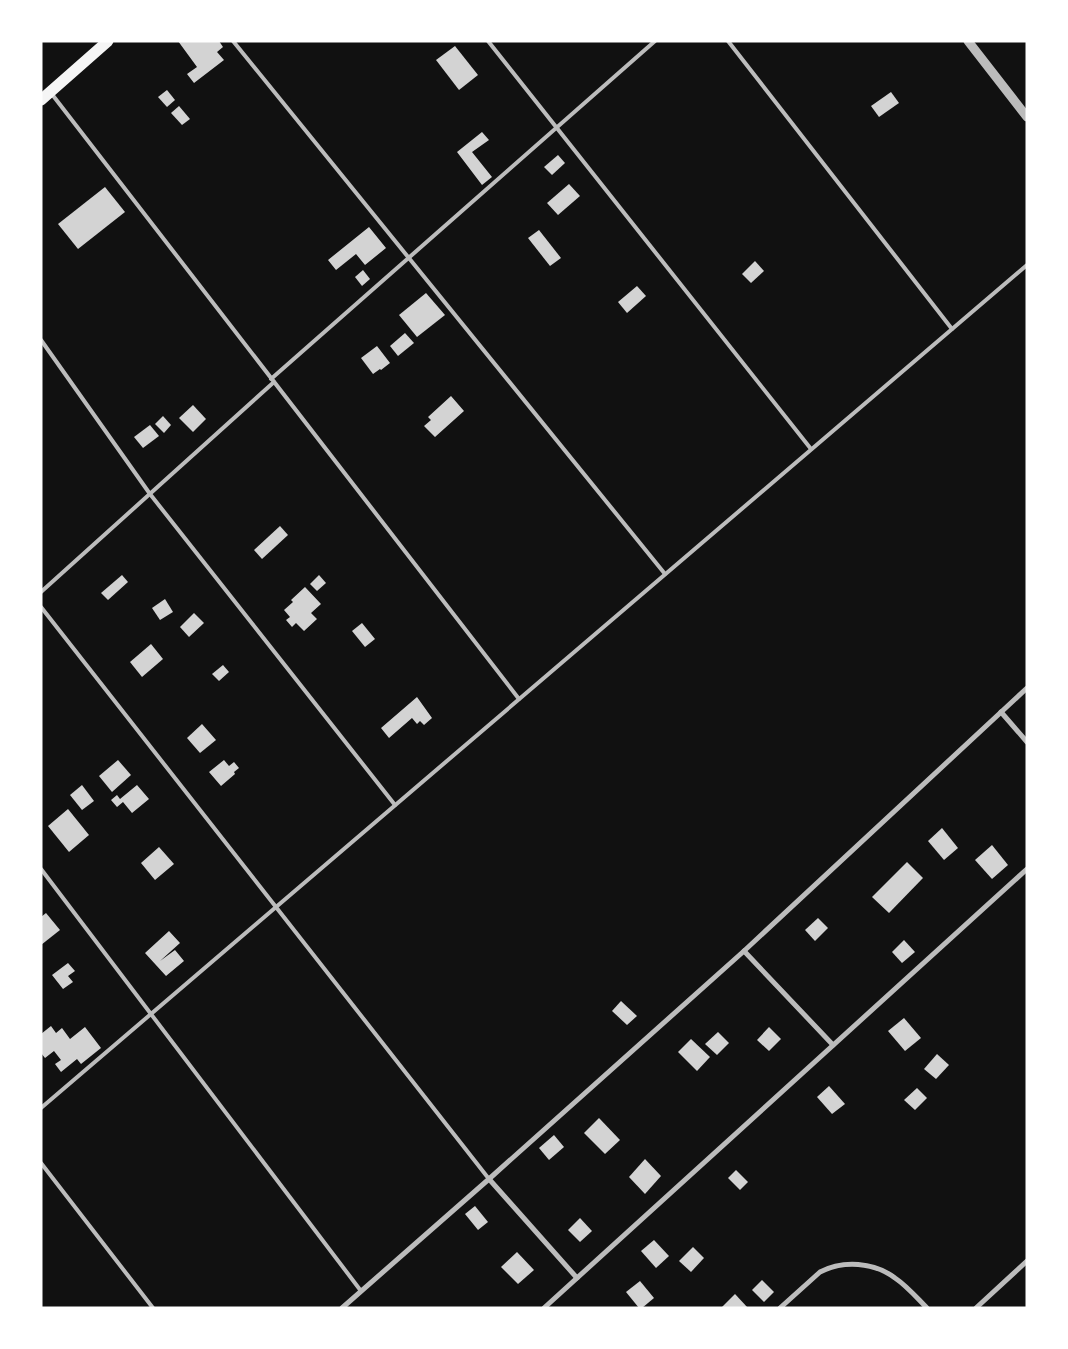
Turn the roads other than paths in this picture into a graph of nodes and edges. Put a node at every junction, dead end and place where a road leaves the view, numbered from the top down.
1 (108, 41) edge
2 (233, 41) edge
3 (488, 41) edge
4 (655, 41) edge
5 (728, 41) edge
6 (968, 41) edge
7 (46, 96) edge
8 (1027, 117) edge
9 (557, 128) junction
10 (409, 258) junction
11 (1027, 265) edge
12 (952, 329) junction
13 (41, 340) edge
14 (272, 380) junction
15 (811, 449) junction
16 (150, 494) junction
17 (665, 574) junction
18 (41, 592) edge
19 (41, 607) edge
20 (1027, 688) edge
21 (519, 699) junction
22 (1001, 712) junction
23 (1027, 742) edge
24 (396, 805) junction
25 (41, 869) edge
26 (1027, 869) edge
27 (276, 906) junction
28 (744, 951) junction
29 (151, 1013) junction
30 (832, 1045) junction
31 (41, 1108) edge
32 (41, 1163) edge
33 (489, 1179) junction
34 (1027, 1261) edge
35 (577, 1278) junction
36 (361, 1291) junction
37 (153, 1308) edge
38 (342, 1308) edge
39 (544, 1308) edge
40 (780, 1308) edge
41 (927, 1308) edge
42 (976, 1308) edge

1 - 7 main road
2 - 10 lane
3 - 9 lane
4 - 9 lane
5 - 12 lane
6 - 8 street
7 - 14 lane
9 - 10 lane
9 - 15 lane
10 - 14 lane
10 - 17 lane
11 - 12 lane
12 - 15 lane
13 - 16 lane
14 - 16 lane
14 - 21 lane
15 - 17 lane
16 - 18 lane
16 - 24 lane
17 - 21 lane
19 - 27 lane
20 - 22 street
21 - 24 lane
22 - 23 street
22 - 28 street
24 - 27 lane
25 - 29 lane
26 - 30 street
27 - 29 lane
27 - 33 lane
28 - 30 street
28 - 33 street
29 - 31 lane
29 - 36 lane
30 - 35 street
32 - 37 lane
33 - 35 street
33 - 36 street
34 - 42 street
35 - 39 street
36 - 38 street
40 - 41 street

